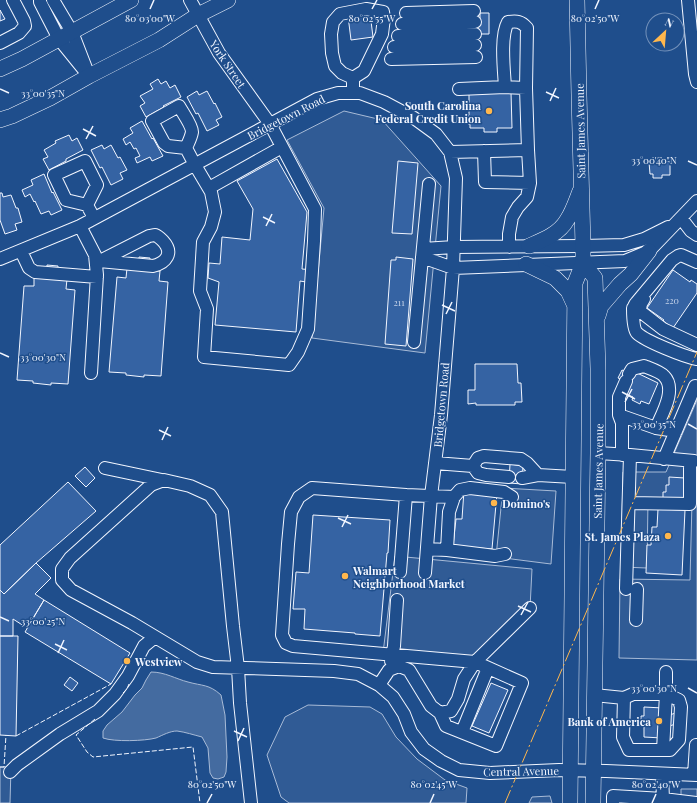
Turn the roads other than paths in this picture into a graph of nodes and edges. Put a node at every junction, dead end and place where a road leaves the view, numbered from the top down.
1 (13, 0) edge
2 (40, 0) edge
3 (53, 0) edge
4 (131, 0) edge
5 (190, 0) edge
6 (228, 0) edge
7 (577, 0) edge
8 (688, 0) edge
9 (198, 15) junction
10 (475, 34) junction
11 (65, 36) junction
12 (398, 36) junction
13 (0, 43) edge
14 (0, 69) edge
15 (89, 76) junction
16 (353, 78) junction
17 (697, 82) edge
18 (505, 87) junction
19 (526, 88) junction
20 (459, 89) dead end
21 (353, 93) junction
22 (0, 120) edge
23 (270, 124) junction
24 (282, 147) junction
25 (186, 148) dead end
26 (528, 150) junction
27 (484, 151) junction
28 (450, 152) junction
29 (195, 165) junction
30 (530, 183) junction
31 (429, 184) dead end
32 (208, 188) junction
33 (581, 188) junction
34 (697, 201) edge
35 (87, 205) dead end
36 (94, 218) junction
37 (679, 220) junction
38 (80, 226) junction
39 (697, 235) edge
40 (529, 246) junction
41 (584, 246) junction
42 (454, 247) junction
43 (509, 247) junction
44 (21, 250) junction
45 (649, 251) junction
46 (422, 253) junction
47 (680, 256) junction
48 (0, 259) edge
49 (97, 262) junction
50 (697, 262) edge
51 (583, 263) junction
52 (526, 264) junction
53 (453, 268) junction
54 (97, 277) junction
55 (575, 306) junction
56 (597, 321) junction
57 (414, 342) dead end
58 (697, 345) edge
59 (697, 359) edge
60 (91, 373) dead end
61 (695, 386) dead end
62 (619, 415) junction
63 (656, 428) junction
64 (676, 431) junction
65 (598, 453) junction
66 (626, 455) junction
67 (664, 459) junction
68 (435, 463) junction
69 (474, 466) junction
70 (105, 468) dead end
71 (538, 475) junction
72 (573, 477) junction
73 (164, 480) junction
74 (406, 495) junction
75 (431, 496) junction
76 (454, 497) junction
77 (512, 497) dead end
78 (629, 503) junction
79 (427, 549) junction
80 (447, 550) junction
81 (505, 554) dead end
82 (400, 572) dead end
83 (425, 573) dead end
84 (397, 600) dead end
85 (530, 608) dead end
86 (636, 620) dead end
87 (155, 637) junction
88 (392, 654) junction
89 (475, 662) junction
90 (242, 668) junction
91 (488, 668) junction
92 (389, 670) junction
93 (666, 672) dead end
94 (379, 685) junction
95 (594, 695) junction
96 (671, 696) junction
97 (624, 698) junction
98 (440, 713) junction
99 (462, 732) junction
100 (696, 745) dead end
101 (570, 770) junction
102 (594, 771) junction
103 (10, 772) dead end
104 (662, 774) junction
105 (696, 775) edge
106 (665, 801) edge
107 (251, 803) edge
108 (570, 803) edge
109 (593, 803) edge
110 (613, 803) edge
111 (696, 803) edge

1 - 13 street
2 - 11 street
3 - 11 street
4 - 11 main road
5 - 9 street, York Street
6 - 9 main road
7 - 33 main road, Saint James Avenue
8 - 17 street
9 - 15 main road
9 - 23 street, York Street
10 - 12 street
10 - 12 street
10 - 12 street
11 - 14 main road
11 - 15 street
15 - 22 main road
16 - 16 street
16 - 21 street
18 - 19 street
18 - 19 street
18 - 20 street
19 - 26 street
21 - 23 street, Bridgetown Road
21 - 28 street, Bridgetown Road
23 - 24 street, York Street
23 - 29 street, Bridgetown Road
24 - 32 street
24 - 32 street, York Street
25 - 29 street
26 - 27 street
26 - 30 street
27 - 28 street
27 - 30 street
28 - 42 street, Bridgetown Road
29 - 32 street
29 - 36 street, Bridgetown Road
30 - 43 street
31 - 46 street
33 - 40 main road
33 - 41 main road, Saint James Avenue
34 - 37 street
35 - 36 street
36 - 38 street, Bridgetown Road
37 - 39 street
37 - 41 street
37 - 45 street
38 - 44 street, Bridgetown Road
38 - 49 street
40 - 41 street
40 - 43 street
41 - 51 main road, Saint James Avenue
42 - 43 street
42 - 46 street
42 - 53 street, Bridgetown Road
44 - 48 street, Bridgetown Road
44 - 54 street
45 - 51 street
45 - 56 main road
46 - 53 street
46 - 57 street
47 - 50 street
47 - 58 street
47 - 59 street
49 - 49 street
49 - 54 street
51 - 52 street
51 - 55 main road, Saint James Avenue
51 - 56 main road, Saint James Avenue
52 - 53 street
52 - 55 main road
53 - 68 street, Bridgetown Road
54 - 60 street
55 - 72 main road, Saint James Avenue
56 - 65 main road, Saint James Avenue
61 - 64 street
62 - 63 street
62 - 63 street
62 - 66 street
63 - 64 street
64 - 67 street
65 - 66 street
65 - 95 main road, Saint James Avenue
66 - 67 street
66 - 78 street
67 - 78 street
68 - 69 street
68 - 75 street, Bridgetown Road
69 - 71 street
69 - 71 street
70 - 73 street
71 - 72 street
72 - 101 main road, Saint James Avenue
73 - 87 street, Central Avenue
73 - 90 street
74 - 75 street
74 - 82 street
74 - 88 street
75 - 76 street
75 - 79 street, Bridgetown Road
76 - 77 street
76 - 80 street
78 - 86 street
79 - 80 street
79 - 83 street, Bridgetown Road
80 - 81 street
84 - 88 street
85 - 89 street
87 - 90 street, Central Avenue
87 - 103 street
88 - 89 street
88 - 92 street
89 - 91 street
89 - 98 street
90 - 94 street, Central Avenue
90 - 107 street
91 - 99 street
91 - 99 street
92 - 94 street
92 - 98 street
93 - 96 street
94 - 101 street, Central Avenue
95 - 97 street
95 - 102 main road, Saint James Avenue
96 - 97 street
96 - 97 street
98 - 99 street
100 - 105 street
101 - 102 street, Central Avenue
101 - 108 main road, Saint James Avenue
102 - 104 street, Central Avenue
102 - 109 main road, Saint James Avenue
104 - 105 street, Central Avenue
104 - 106 street
106 - 110 street
106 - 111 street

